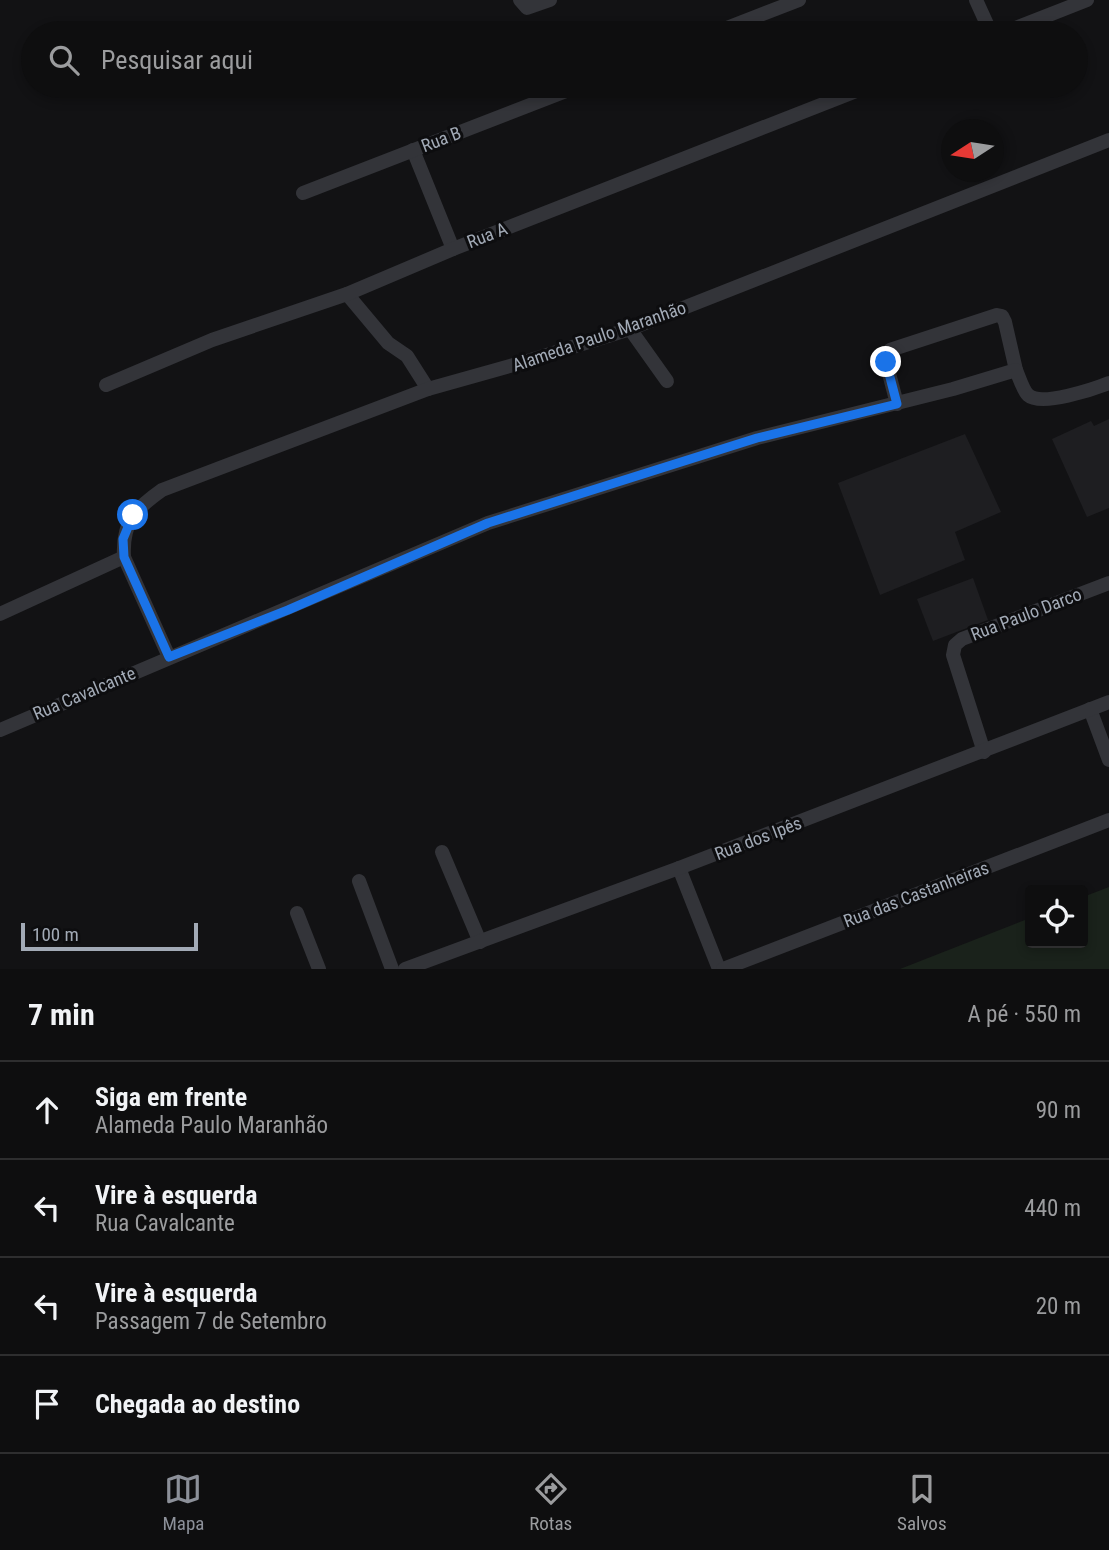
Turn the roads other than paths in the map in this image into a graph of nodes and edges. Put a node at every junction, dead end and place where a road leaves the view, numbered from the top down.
1 (520, 0) edge
2 (551, 0) edge
3 (799, 0) edge
4 (976, 0) edge
5 (1087, 0) edge
6 (745, 21) edge
7 (986, 21) edge
8 (1034, 21) edge
9 (548, 98) edge
10 (838, 98) edge
11 (1109, 140) edge
12 (414, 150) junction
13 (303, 193) dead end
14 (453, 249) junction
15 (347, 294) junction
16 (630, 329) junction
17 (1016, 370) junction
18 (667, 381) dead end
19 (1109, 383) edge
20 (106, 385) dead end
21 (428, 389) junction
22 (897, 404) junction
23 (124, 557) junction
24 (1109, 583) edge
25 (0, 614) edge
26 (169, 657) junction
27 (1109, 702) edge
28 (1090, 709) junction
29 (0, 730) edge
30 (984, 752) junction
31 (1109, 760) edge
32 (1109, 820) edge
33 (442, 852) dead end
34 (680, 868) junction
35 (359, 881) dead end
36 (298, 913) dead end
37 (480, 942) junction
38 (318, 969) edge
39 (392, 969) edge
40 (405, 969) edge
41 (721, 969) edge

1 - 2 street
3 - 6 street
4 - 7 street
5 - 8 street
9 - 12 street, Rua B
10 - 14 street, Rua A
11 - 16 street, Alameda Paulo Maranhão
12 - 13 street, Rua B
12 - 14 street
14 - 15 street, Rua A
15 - 20 street, Rua A
15 - 21 street
16 - 18 street
16 - 21 street, Alameda Paulo Maranhão
17 - 19 street
17 - 22 street, Rua Cavalcante
17 - 22 street
21 - 23 street, Alameda Paulo Maranhão
22 - 26 street, Rua Cavalcante
23 - 25 street
23 - 26 street
24 - 30 street, Rua Paulo Darco
26 - 29 street, Rua Cavalcante
27 - 28 street, Rua dos Ipês
28 - 30 street, Rua dos Ipês
28 - 31 street
30 - 34 street, Rua dos Ipês
32 - 41 street, Rua das Castanheiras
33 - 37 street
34 - 37 street, Rua dos Ipês
34 - 41 street
35 - 39 street
36 - 38 street
37 - 40 street, Rua dos Ipês

